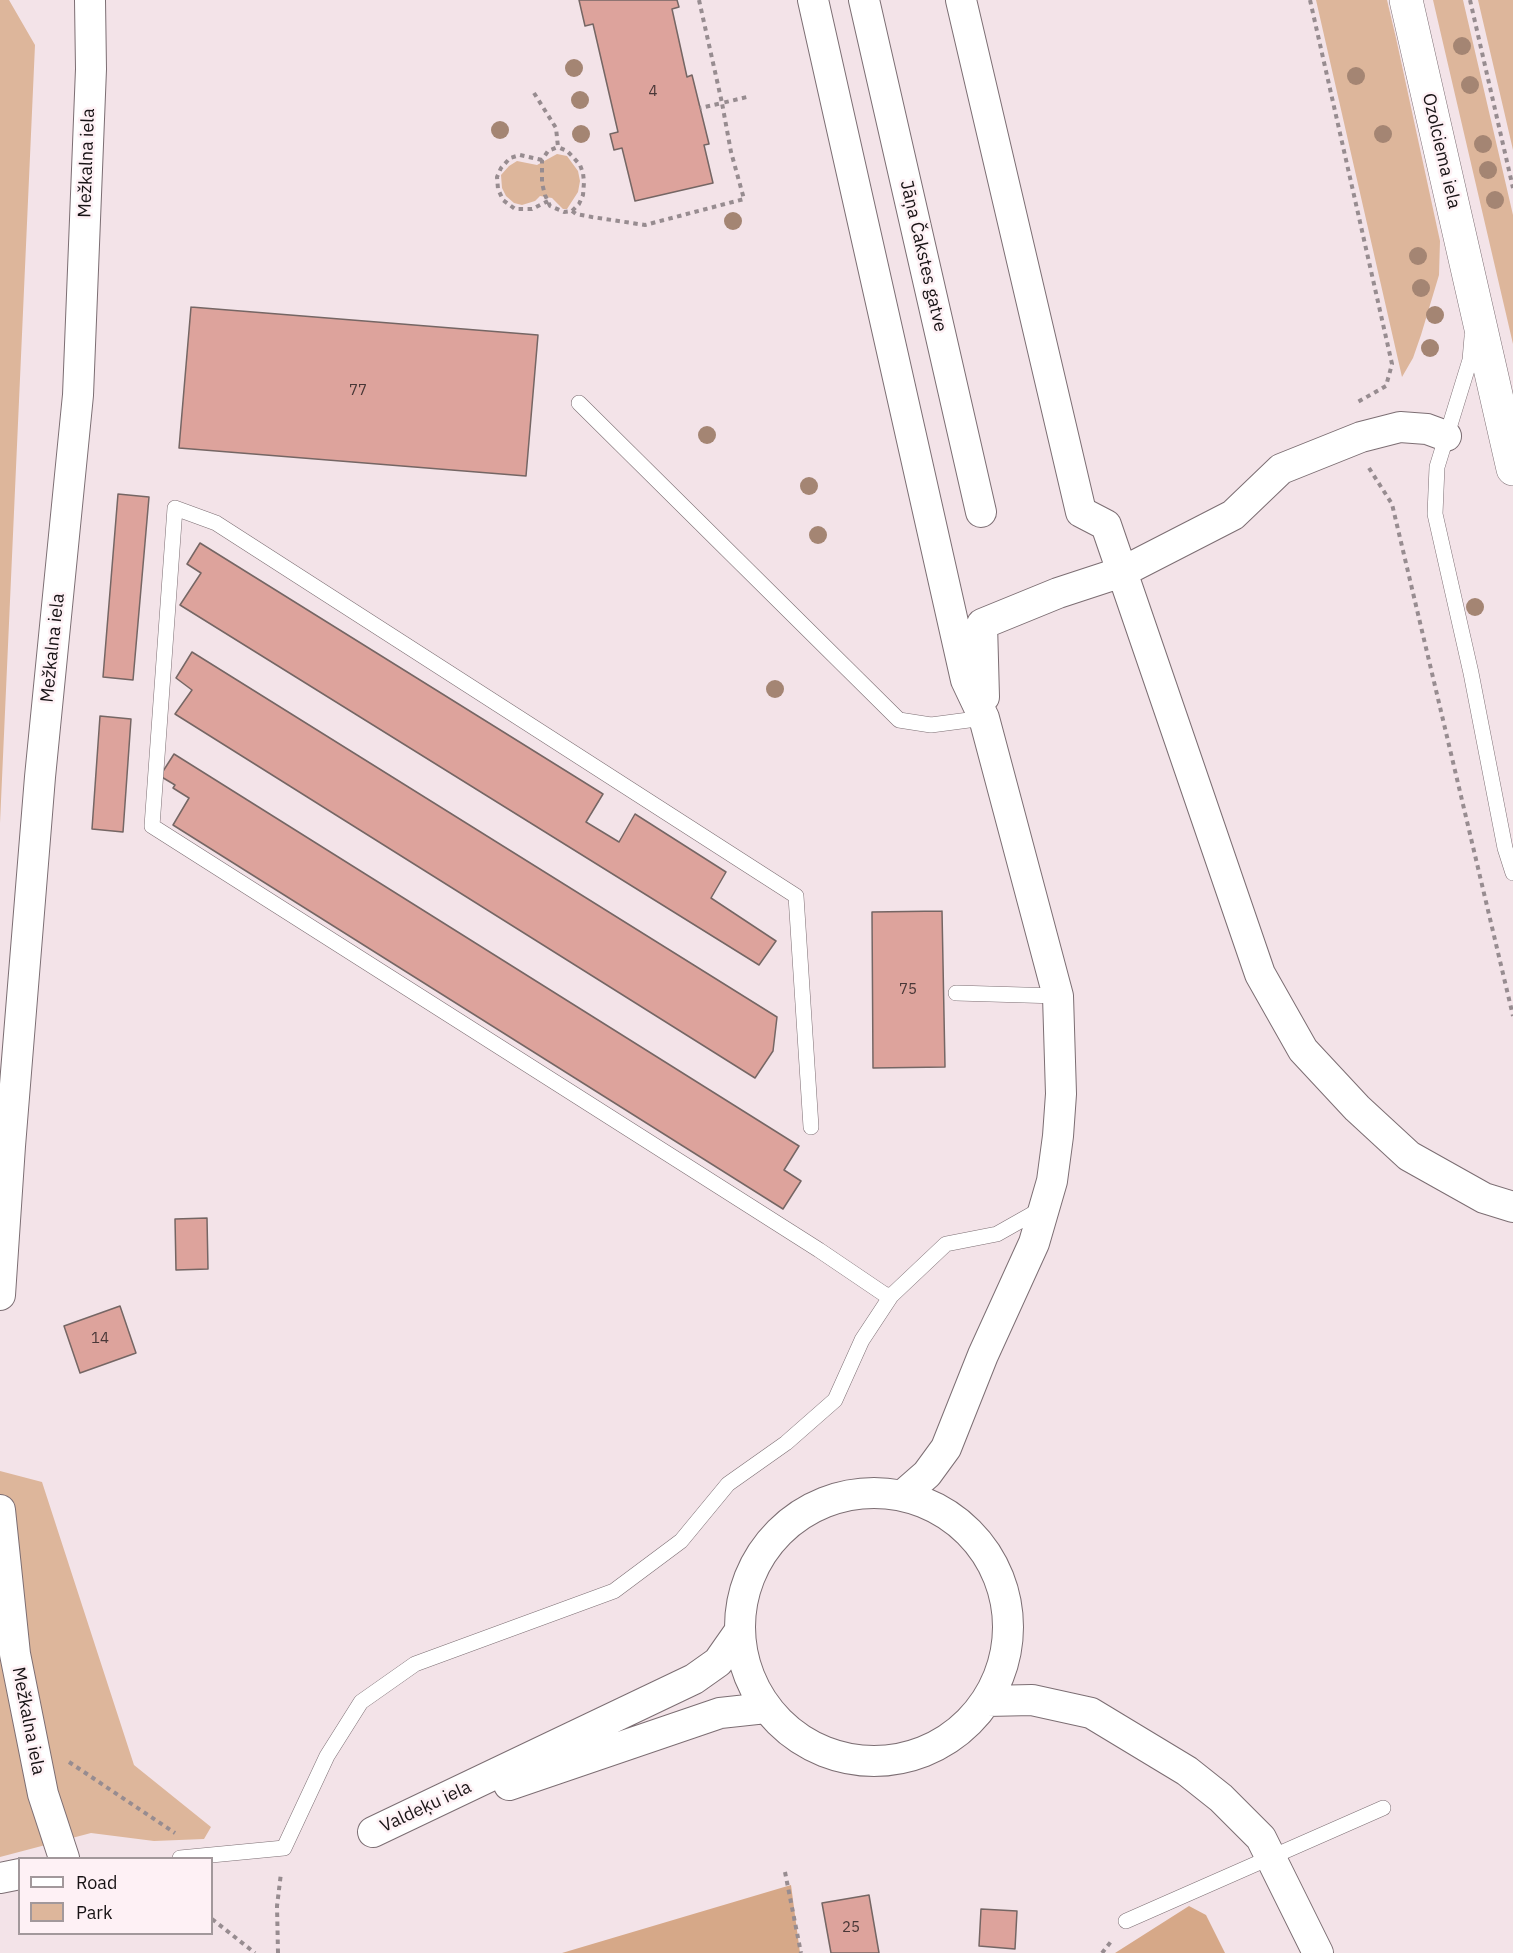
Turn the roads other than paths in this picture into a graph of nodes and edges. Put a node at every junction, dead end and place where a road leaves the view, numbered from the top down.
1 (90, 0) edge
2 (813, 0) edge
3 (864, 0) edge
4 (961, 0) edge
5 (1406, 0) edge
6 (1474, 302) junction
7 (579, 403) dead end
8 (1446, 436) junction
9 (1513, 469) edge
10 (981, 512) dead end
11 (1122, 572) junction
12 (984, 718) junction
13 (1513, 873) edge
14 (956, 993) dead end
15 (1058, 996) junction
16 (811, 1127) dead end
17 (1513, 1207) edge
18 (1044, 1208) junction
19 (0, 1295) edge
20 (891, 1296) junction
21 (903, 1495) junction
22 (0, 1510) edge
23 (739, 1632) junction
24 (987, 1701) junction
25 (766, 1708) junction
26 (1383, 1808) dead end
27 (64, 1857) edge
28 (194, 1857) edge
29 (18, 1874) edge
30 (0, 1878) edge
31 (1126, 1921) dead end
32 (1318, 1953) edge

1 - 19 street, Mežkalna iela
2 - 12 street
3 - 10 street, Jāņa Čakstes gatve
4 - 11 street
5 - 6 street, Ozolciema iela
6 - 8 lane
6 - 9 street, Ozolciema iela
7 - 12 lane
8 - 11 street
8 - 13 lane
11 - 12 street
11 - 17 street
12 - 15 street
14 - 15 lane
15 - 18 street
16 - 20 lane
18 - 20 lane
18 - 21 street
20 - 28 lane
21 - 23 street
21 - 24 street
22 - 27 street, Mežkalna iela
23 - 25 street
23 - 25 street, Valdeķu iela
24 - 25 street
24 - 32 street
26 - 31 lane
29 - 30 street

